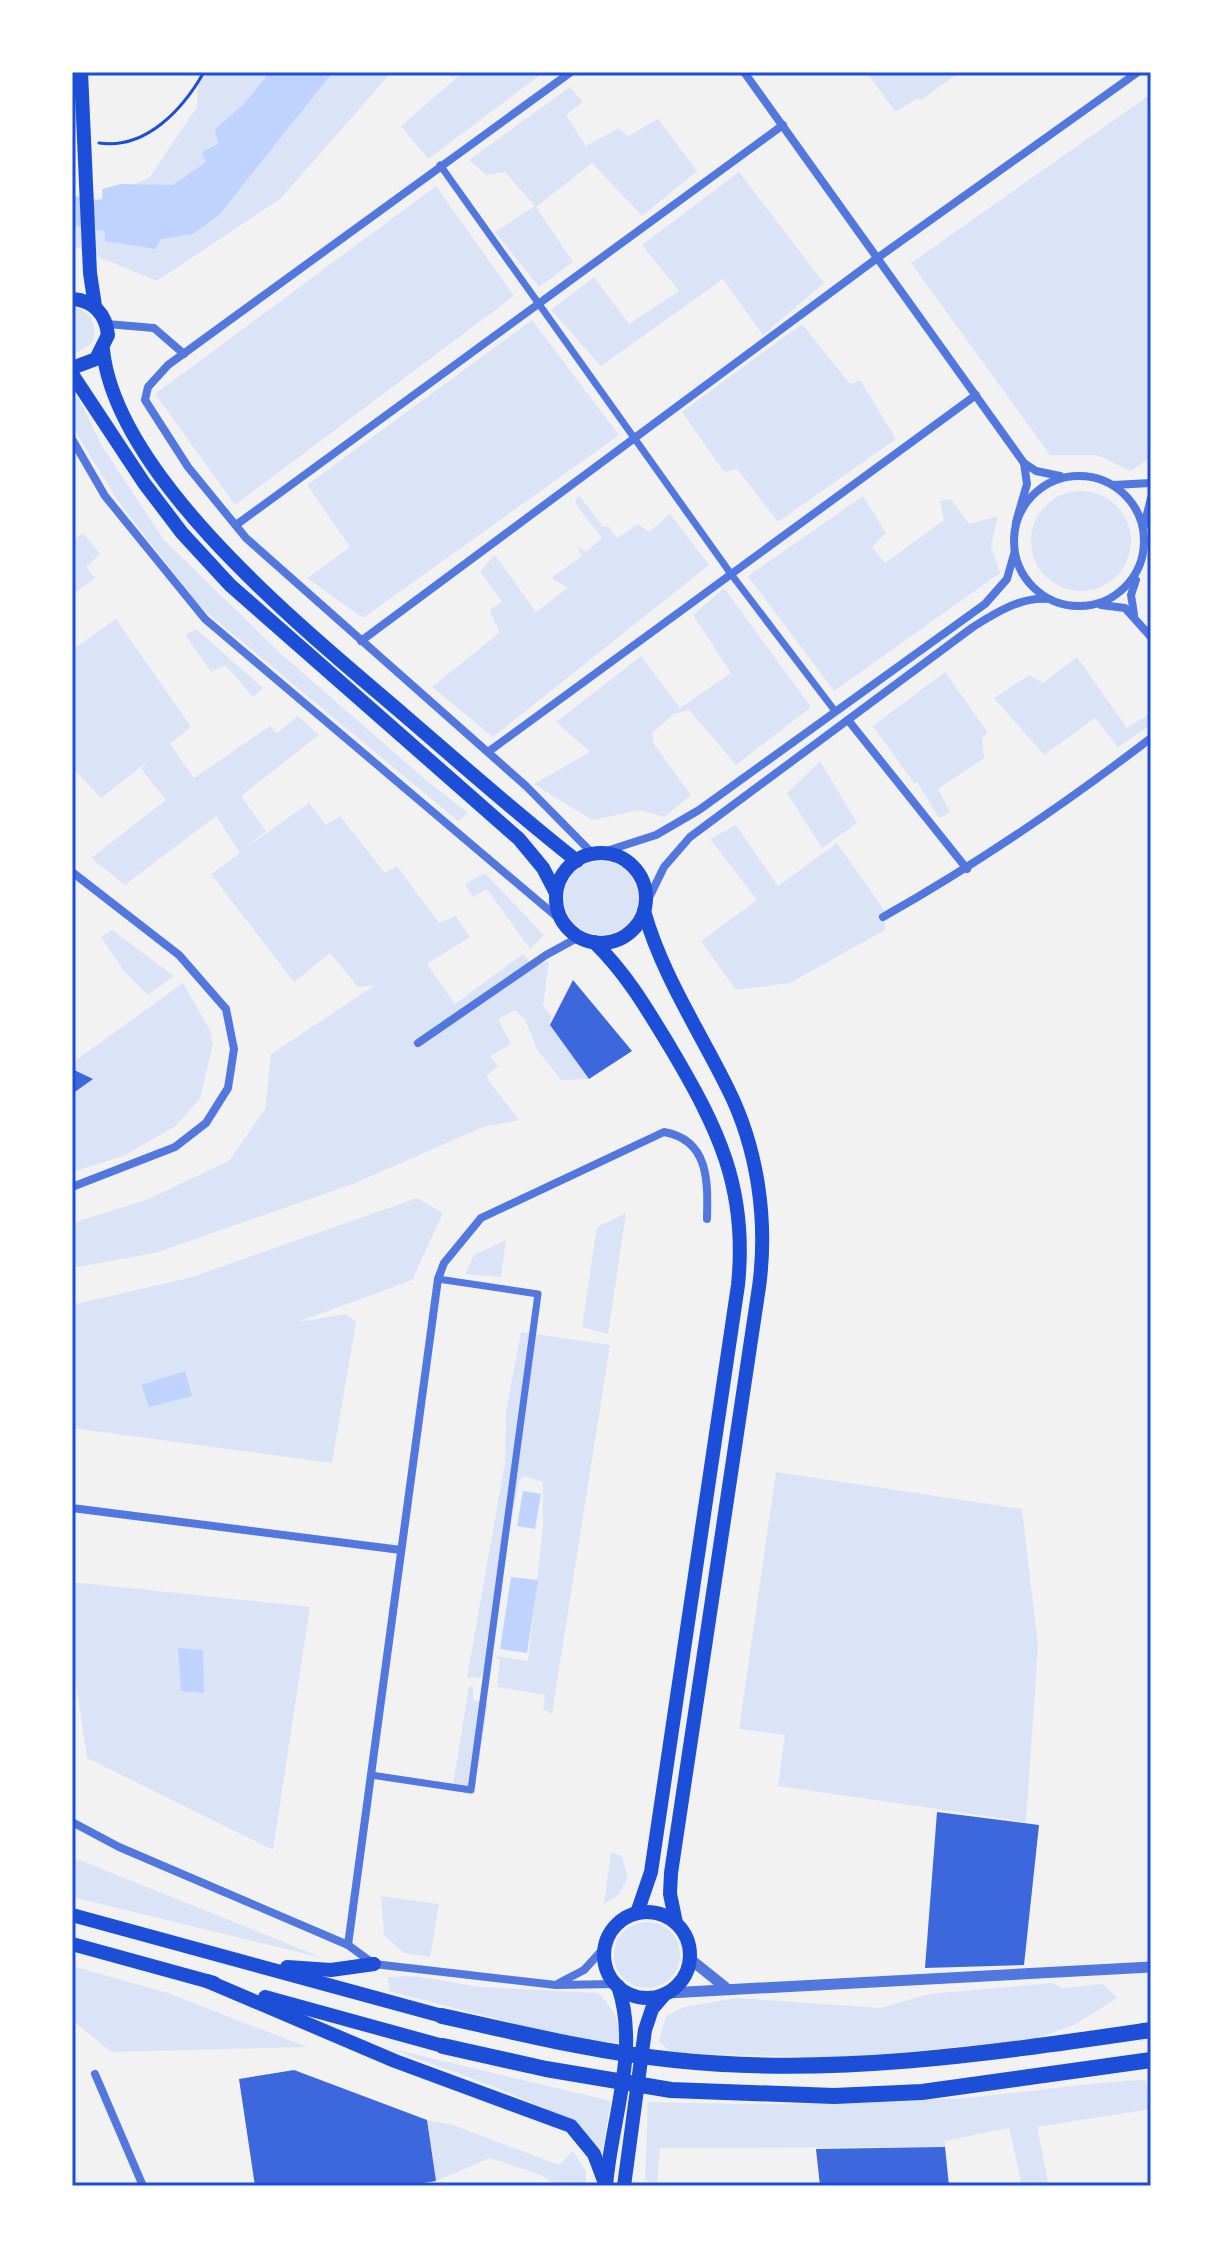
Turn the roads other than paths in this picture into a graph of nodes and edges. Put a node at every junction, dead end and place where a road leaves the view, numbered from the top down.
1 (571, 72) edge
2 (744, 72) edge
3 (1138, 72) edge
4 (82, 77) edge
5 (783, 125) junction
6 (440, 165) junction
7 (876, 259) junction
8 (72, 299) edge
9 (539, 302) junction
10 (95, 306) junction
11 (107, 324) junction
12 (103, 350) junction
13 (184, 354) junction
14 (72, 371) edge
15 (976, 395) junction
16 (72, 439) edge
17 (636, 439) junction
18 (1024, 463) junction
19 (1067, 477) junction
20 (1151, 483) edge
21 (1112, 485) junction
22 (1151, 498) edge
23 (1016, 522) junction
24 (236, 525) junction
25 (1144, 531) junction
26 (1014, 554) junction
27 (1137, 570) junction
28 (731, 574) junction
29 (1049, 599) junction
30 (1094, 605) junction
31 (1134, 614) junction
32 (1151, 637) edge
33 (361, 641) junction
34 (835, 711) junction
35 (848, 720) junction
36 (1151, 738) edge
37 (488, 752) junction
38 (595, 854) junction
39 (577, 861) junction
40 (967, 869) junction
41 (72, 872) edge
42 (556, 893) junction
43 (645, 908) junction
44 (883, 917) dead end
45 (563, 922) junction
46 (579, 937) junction
47 (594, 942) junction
48 (418, 1043) dead end
49 (72, 1187) edge
50 (707, 1219) dead end
51 (438, 1279) junction
52 (72, 1508) edge
53 (401, 1550) junction
54 (371, 1775) junction
55 (72, 1822) edge
56 (637, 1913) junction
57 (72, 1915) edge
58 (676, 1923) junction
59 (72, 1944) edge
60 (348, 1945) junction
61 (605, 1947) junction
62 (690, 1959) junction
63 (374, 1964) junction
64 (255, 1965) junction
65 (1151, 1967) edge
66 (207, 1981) junction
67 (556, 1985) junction
68 (617, 1985) junction
69 (726, 1987) junction
70 (667, 1993) junction
71 (442, 2016) joint
72 (1148, 2030) edge
73 (443, 2046) joint
74 (1151, 2060) edge
75 (95, 2074) dead end
76 (143, 2186) edge
77 (606, 2186) edge
78 (624, 2186) edge

1 - 6 street
2 - 5 street
3 - 7 street
4 - 10 main road
5 - 7 street
5 - 9 street
6 - 9 street
6 - 13 street
7 - 15 street
7 - 17 street
8 - 10 main road
9 - 17 street
9 - 24 street
10 - 11 main road
11 - 12 main road
11 - 13 street
12 - 14 main road
12 - 39 main road
13 - 24 street
14 - 42 main road
15 - 18 street
15 - 28 street
16 - 45 street
17 - 28 street
17 - 33 street
18 - 19 street
18 - 23 street
19 - 21 street
19 - 23 street
20 - 21 street
21 - 25 street
22 - 25 street
23 - 26 street
24 - 33 street
25 - 27 street
26 - 29 street
26 - 34 street
27 - 30 street
27 - 31 street
28 - 34 street
28 - 37 street
29 - 30 street
29 - 35 street
30 - 31 street
31 - 32 street
33 - 37 street
34 - 38 street
35 - 40 street
35 - 43 street
36 - 40 street
37 - 38 street
38 - 39 main road
38 - 43 main road
39 - 42 main road
40 - 44 street
41 - 49 street
42 - 45 main road
43 - 47 main road
43 - 58 main road
45 - 46 main road
46 - 47 main road
46 - 48 street
47 - 56 main road
50 - 51 street
51 - 53 street
51 - 54 street
52 - 53 street
53 - 54 street
54 - 60 street
55 - 60 street
56 - 58 main road
56 - 61 main road
57 - 64 main road
58 - 62 main road
59 - 66 main road
60 - 63 street
61 - 67 street
61 - 68 main road
62 - 69 street
62 - 70 main road
63 - 64 main road
63 - 67 street
64 - 71 main road
65 - 69 street
66 - 73 main road
66 - 77 main road
67 - 68 street
68 - 70 main road
68 - 77 main road
69 - 70 street
70 - 78 main road
71 - 72 highway
73 - 74 highway
75 - 76 street

